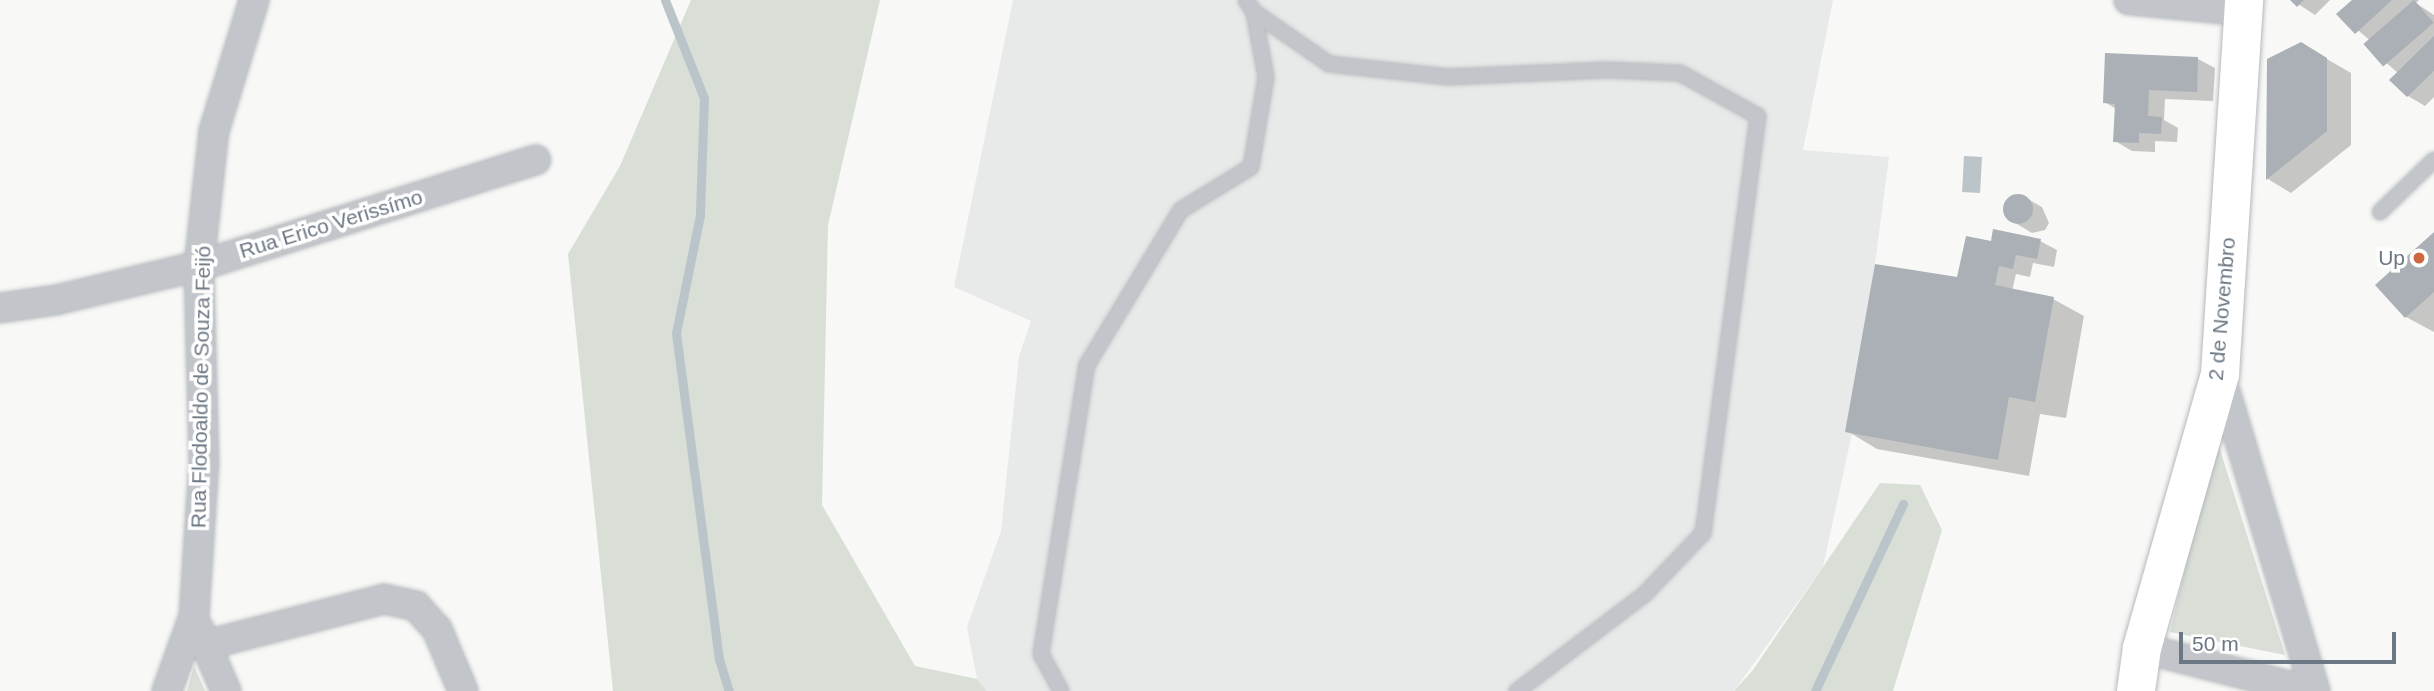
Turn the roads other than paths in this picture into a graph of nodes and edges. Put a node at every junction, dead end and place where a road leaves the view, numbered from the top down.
1 (254, 0) edge
2 (2129, 0) edge
3 (1250, 6) edge
4 (2244, 6) edge
5 (2434, 159) edge
6 (536, 160) dead end
7 (2380, 212) dead end
8 (200, 266) junction
9 (0, 308) edge
10 (2220, 374) junction
11 (194, 616) junction
12 (206, 645) junction
13 (2142, 648) junction
14 (167, 691) edge
15 (226, 691) edge
16 (463, 691) edge
17 (1061, 691) edge
18 (1517, 691) edge
19 (2136, 691) edge
20 (2309, 691) edge
21 (2315, 691) edge

1 - 8 street, Rua Flodoaldo de Souza Feijó
2 - 4 street
3 - 17 lane
3 - 18 lane
4 - 10 street, 2 de Novembro
5 - 7 lane
6 - 8 street, Rua Erico Verissímo
8 - 9 street, Rua Erico Verissímo
8 - 11 street, Rua Flodoaldo de Souza Feijó
10 - 13 street, 2 de Novembro
10 - 21 street
11 - 12 street
11 - 14 street, Rua Flodoaldo de Souza Feijó
12 - 15 street
12 - 16 street
13 - 19 street, 2 de Novembro
13 - 20 street

